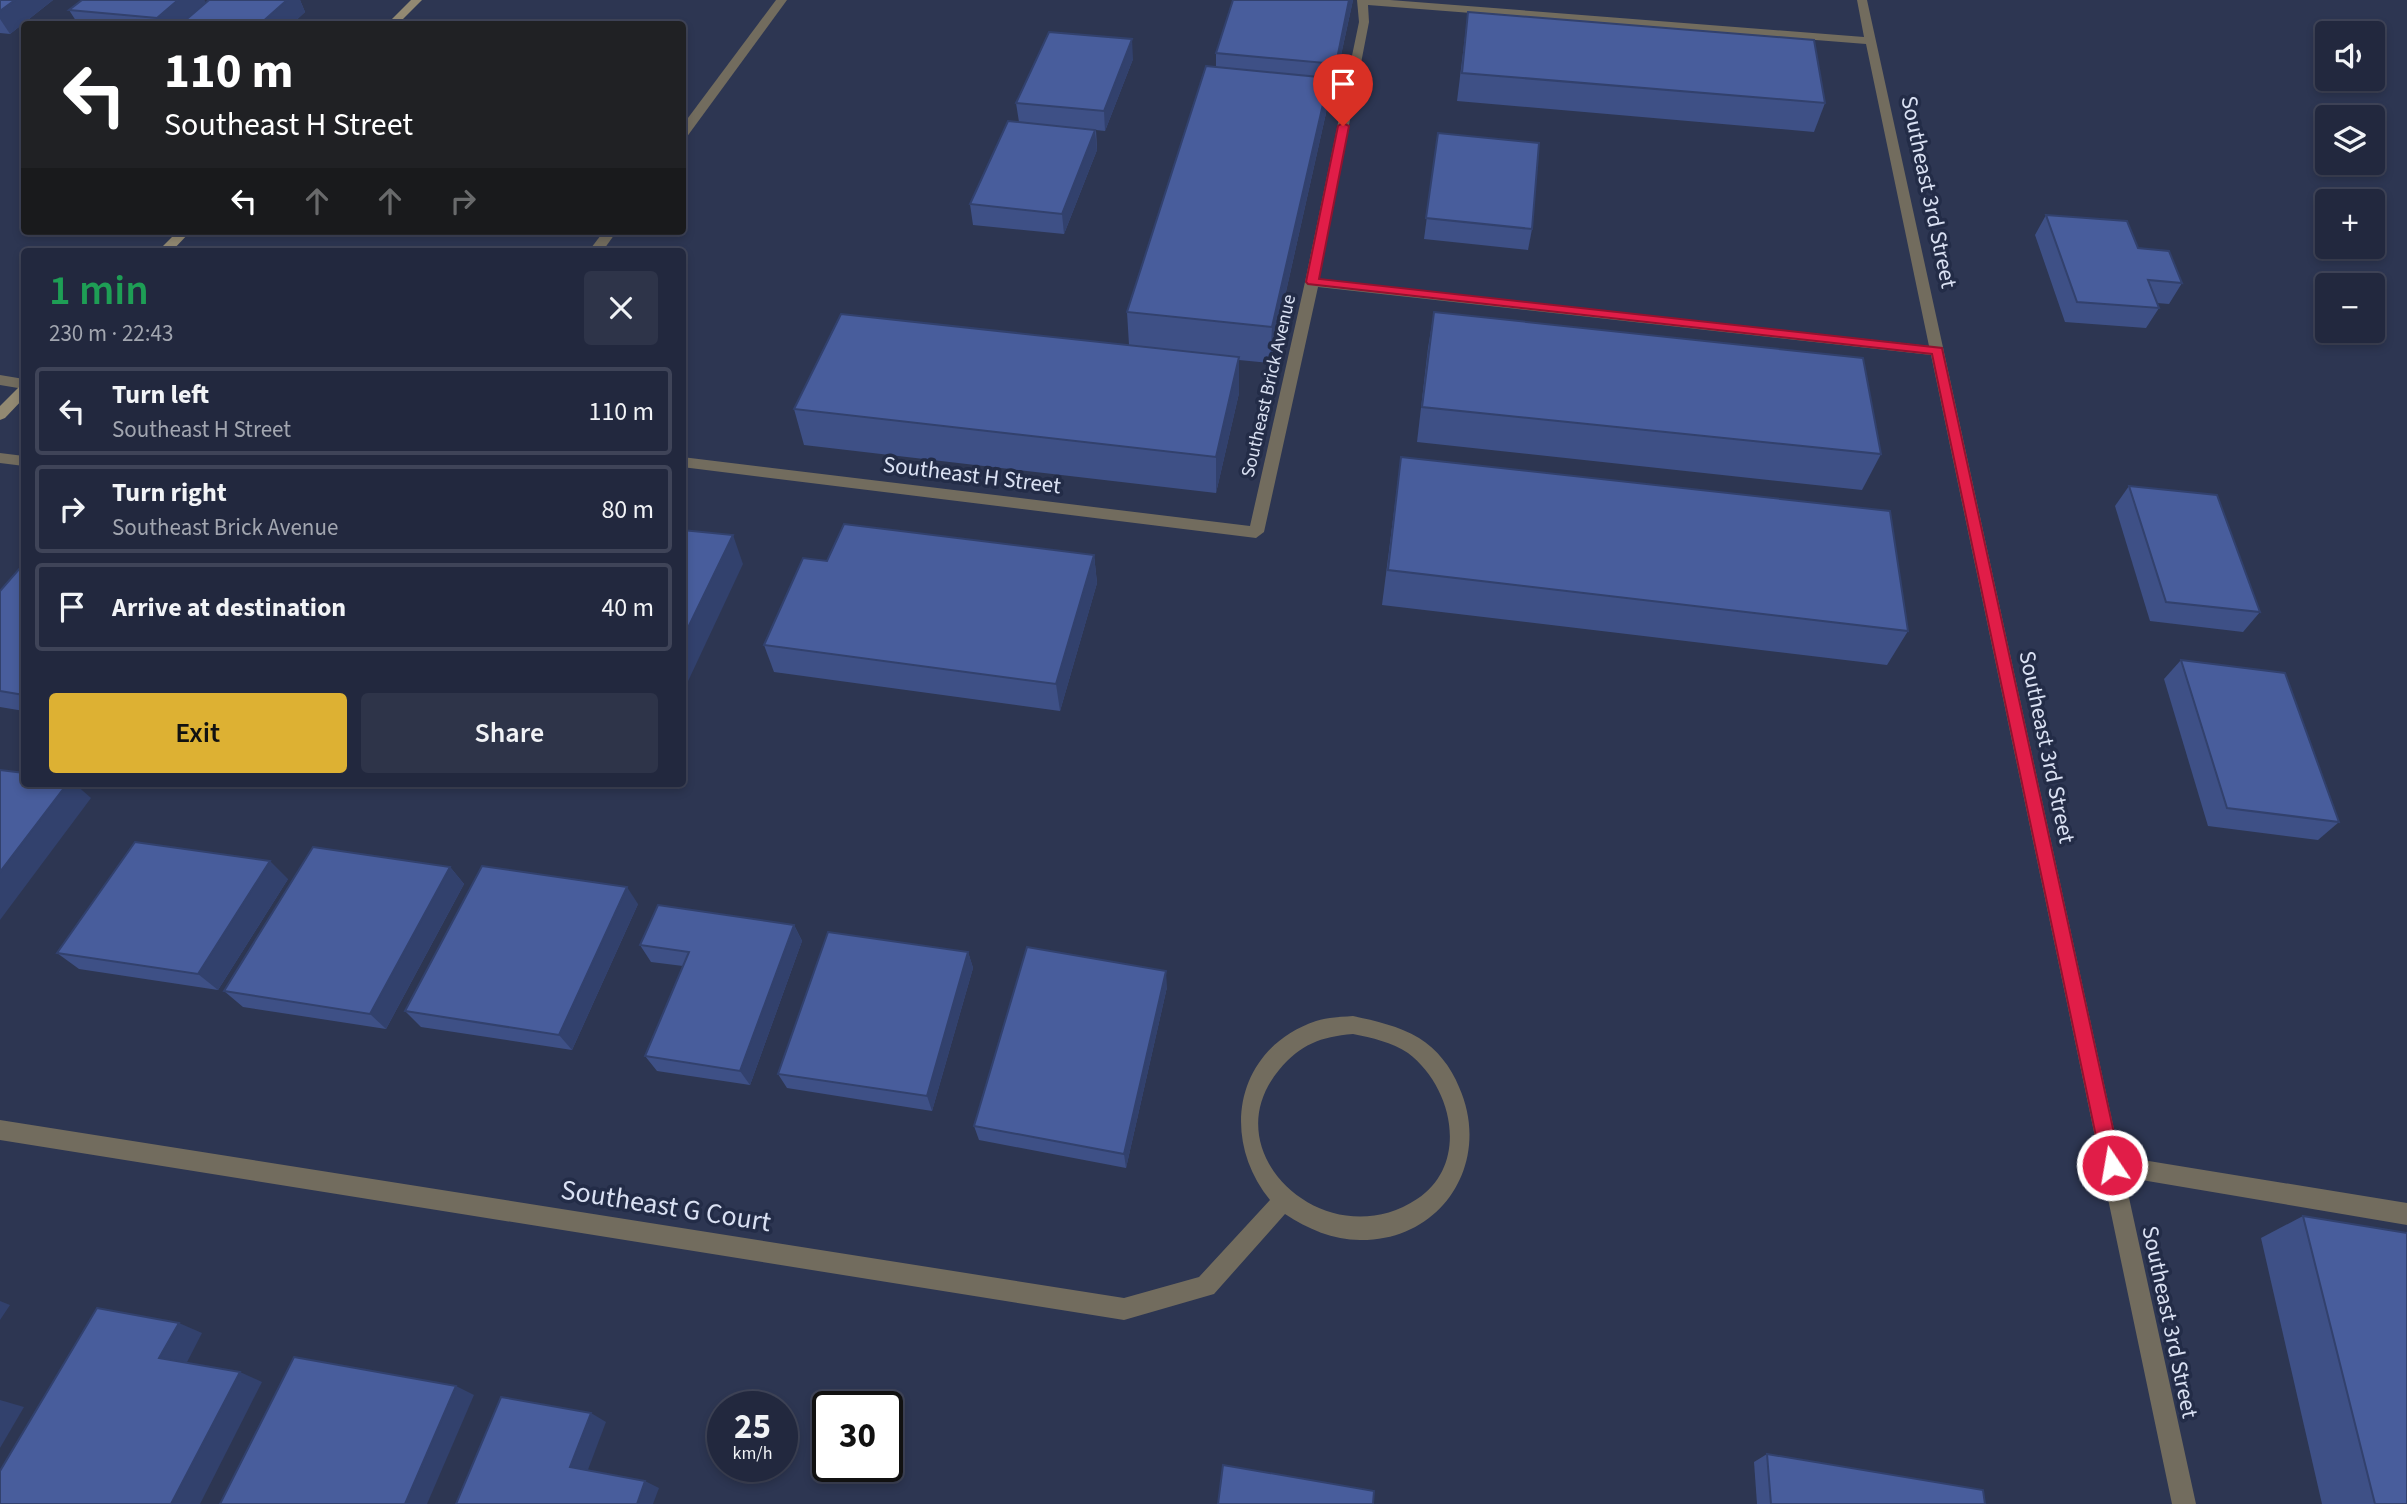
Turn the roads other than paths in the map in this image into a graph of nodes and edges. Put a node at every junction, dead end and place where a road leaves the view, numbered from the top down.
1 (417, 0) edge
2 (782, 0) edge
3 (1362, 0) edge
4 (1862, 0) edge
5 (395, 21) edge
6 (1871, 41) junction
7 (686, 130) edge
8 (181, 235) edge
9 (168, 248) edge
10 (1312, 282) junction
11 (1938, 351) junction
12 (0, 380) edge
13 (21, 384) edge
14 (21, 393) edge
15 (0, 415) edge
16 (0, 458) edge
17 (21, 461) edge
18 (686, 462) edge
19 (1256, 532) joint
20 (0, 1130) edge
21 (2112, 1165) junction
22 (1284, 1200) junction
23 (2407, 1214) edge
24 (2184, 1504) edge

1 - 5 main road
2 - 7 street
3 - 6 street
3 - 10 street, Southeast Brick Avenue
4 - 6 street, Southeast 3rd Street
6 - 11 street, Southeast 3rd Street
8 - 9 main road
10 - 11 street
10 - 19 street, Southeast Brick Avenue
11 - 21 street, Southeast 3rd Street
12 - 13 street
14 - 15 main road
16 - 17 street
18 - 19 street, Southeast H Street
20 - 22 street, Southeast G Court
21 - 23 street
21 - 24 street, Southeast 3rd Street
22 - 22 street

